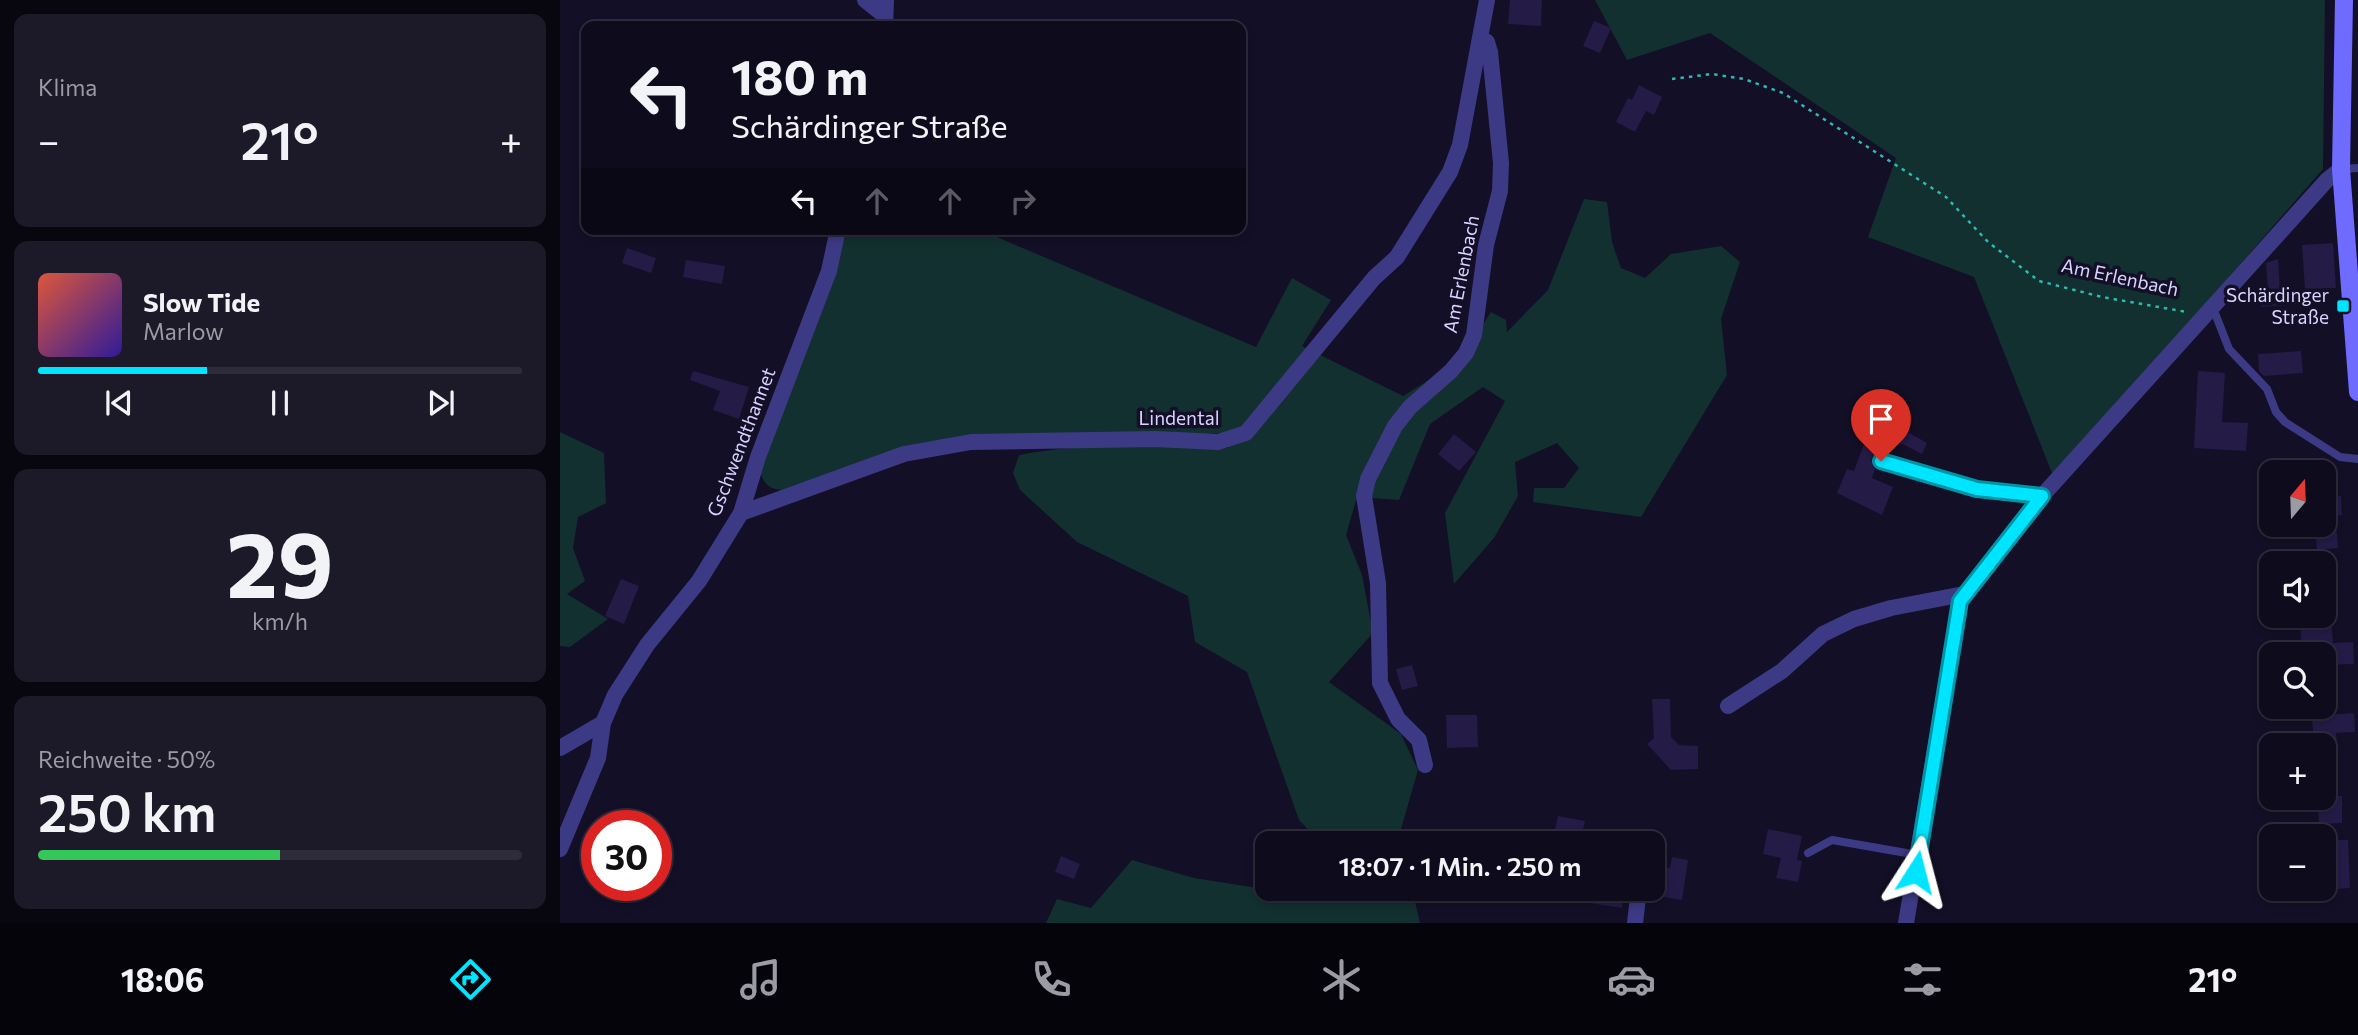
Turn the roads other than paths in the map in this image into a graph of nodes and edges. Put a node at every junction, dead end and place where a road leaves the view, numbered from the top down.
1 (865, 0) edge
2 (1487, 0) edge
3 (2344, 0) edge
4 (885, 14) edge
5 (1481, 38) junction
6 (2350, 168) edge
7 (837, 235) edge
8 (2210, 312) junction
9 (2358, 392) edge
10 (2358, 459) edge
11 (1881, 461) dead end
12 (750, 481) junction
13 (2042, 496) junction
14 (777, 499) junction
15 (741, 513) junction
16 (1964, 594) junction
17 (1728, 706) dead end
18 (603, 723) junction
19 (560, 748) edge
20 (1425, 765) dead end
21 (560, 849) edge
22 (1808, 853) dead end
23 (1918, 855) junction
24 (1638, 901) edge
25 (1635, 923) edge
26 (1906, 923) edge

1 - 4 street
2 - 5 street, Lindental
3 - 6 main road
5 - 14 street, Lindental
5 - 20 street, Am Erlenbach
6 - 8 street
6 - 9 main road
7 - 12 street, Gschwendthannet
8 - 10 lane
8 - 13 street
11 - 13 street
12 - 14 street
12 - 15 street, Gschwendthannet
13 - 16 street
14 - 15 street, Lindental
15 - 18 street, Gschwendthannet
16 - 17 street
16 - 23 street
18 - 19 street
18 - 21 street, Gschwendthannet
22 - 23 lane
23 - 26 street
24 - 25 street

